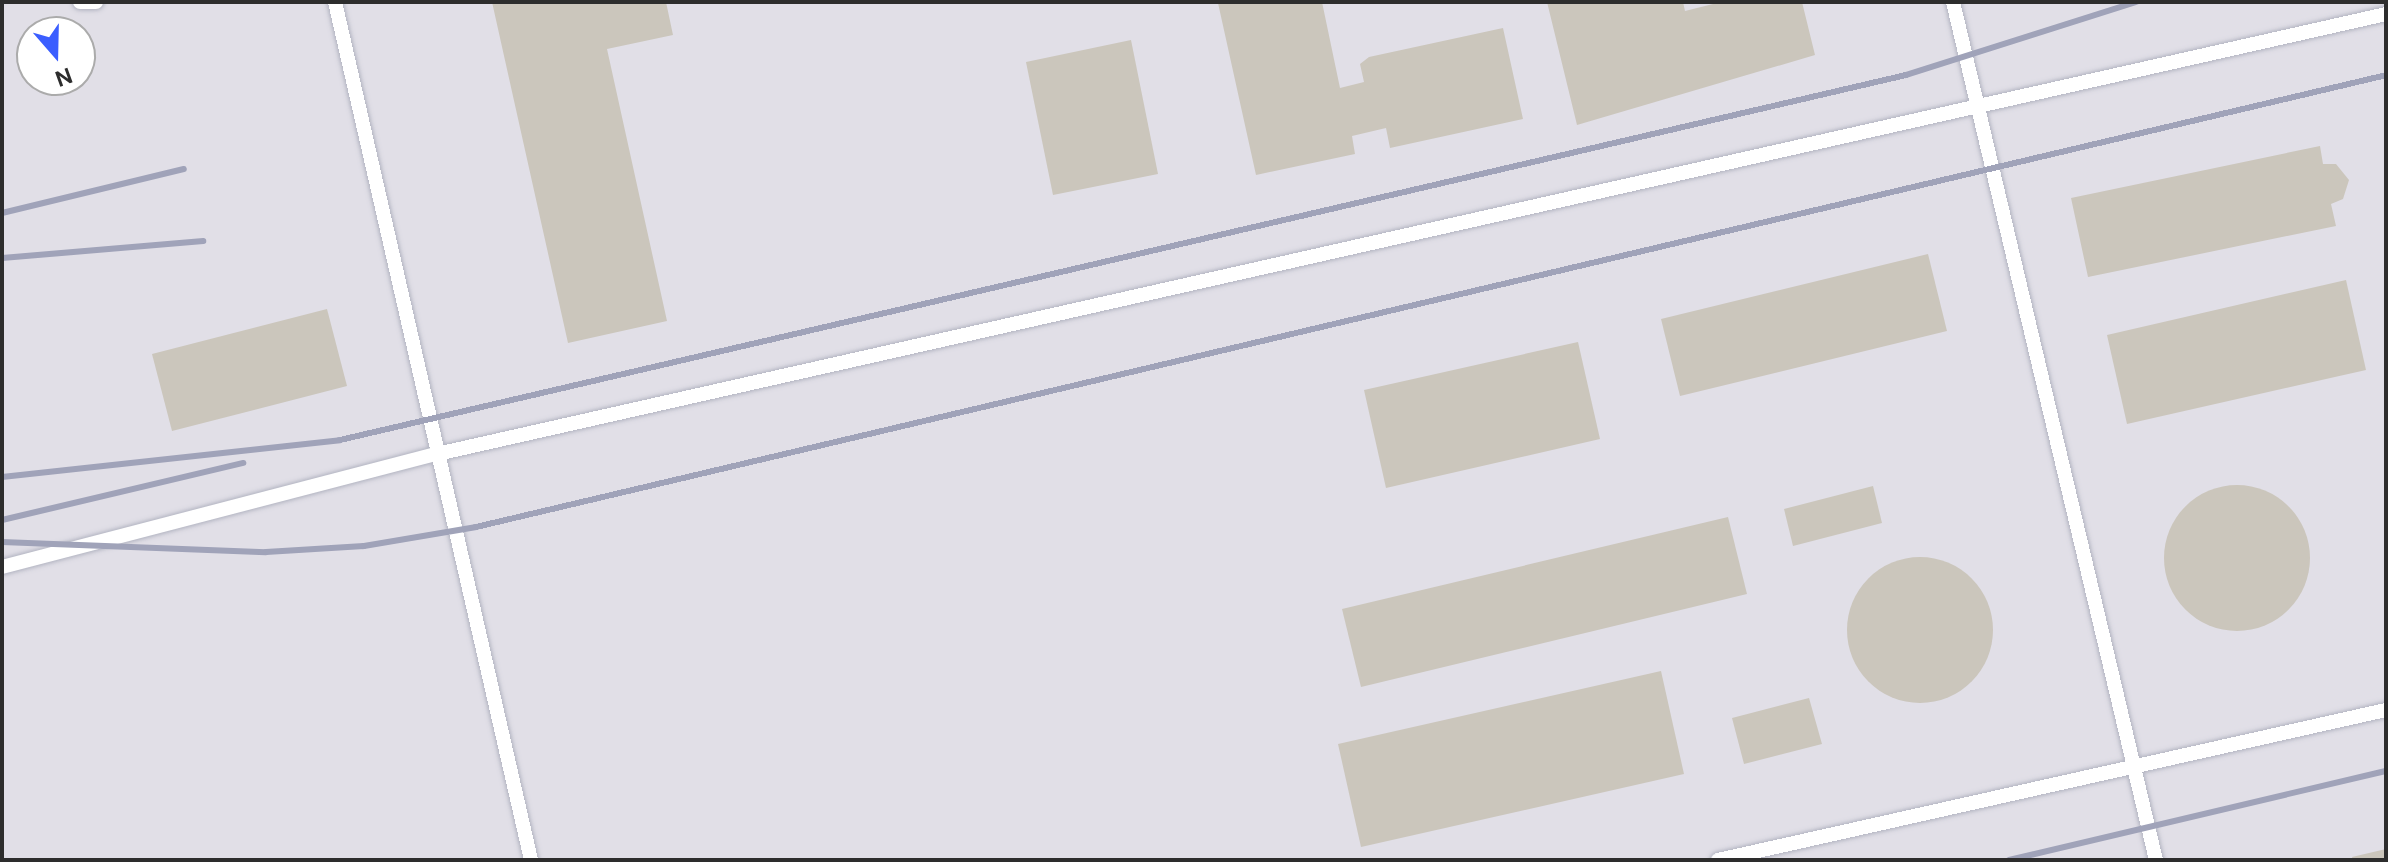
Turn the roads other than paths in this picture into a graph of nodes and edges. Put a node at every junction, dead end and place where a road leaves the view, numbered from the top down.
1 (80, 2) edge
2 (96, 2) edge
3 (335, 2) edge
4 (1953, 2) edge
5 (2386, 14) edge
6 (1976, 101) junction
7 (437, 454) junction
8 (2, 567) edge
9 (2386, 710) edge
10 (2131, 764) junction
11 (531, 860) edge
12 (1718, 860) edge
13 (2156, 860) edge

1 - 2 lane
3 - 7 lane
4 - 6 lane
5 - 6 lane
6 - 7 lane
6 - 10 lane
7 - 8 lane
7 - 11 lane
9 - 10 lane
10 - 12 lane
10 - 13 lane

